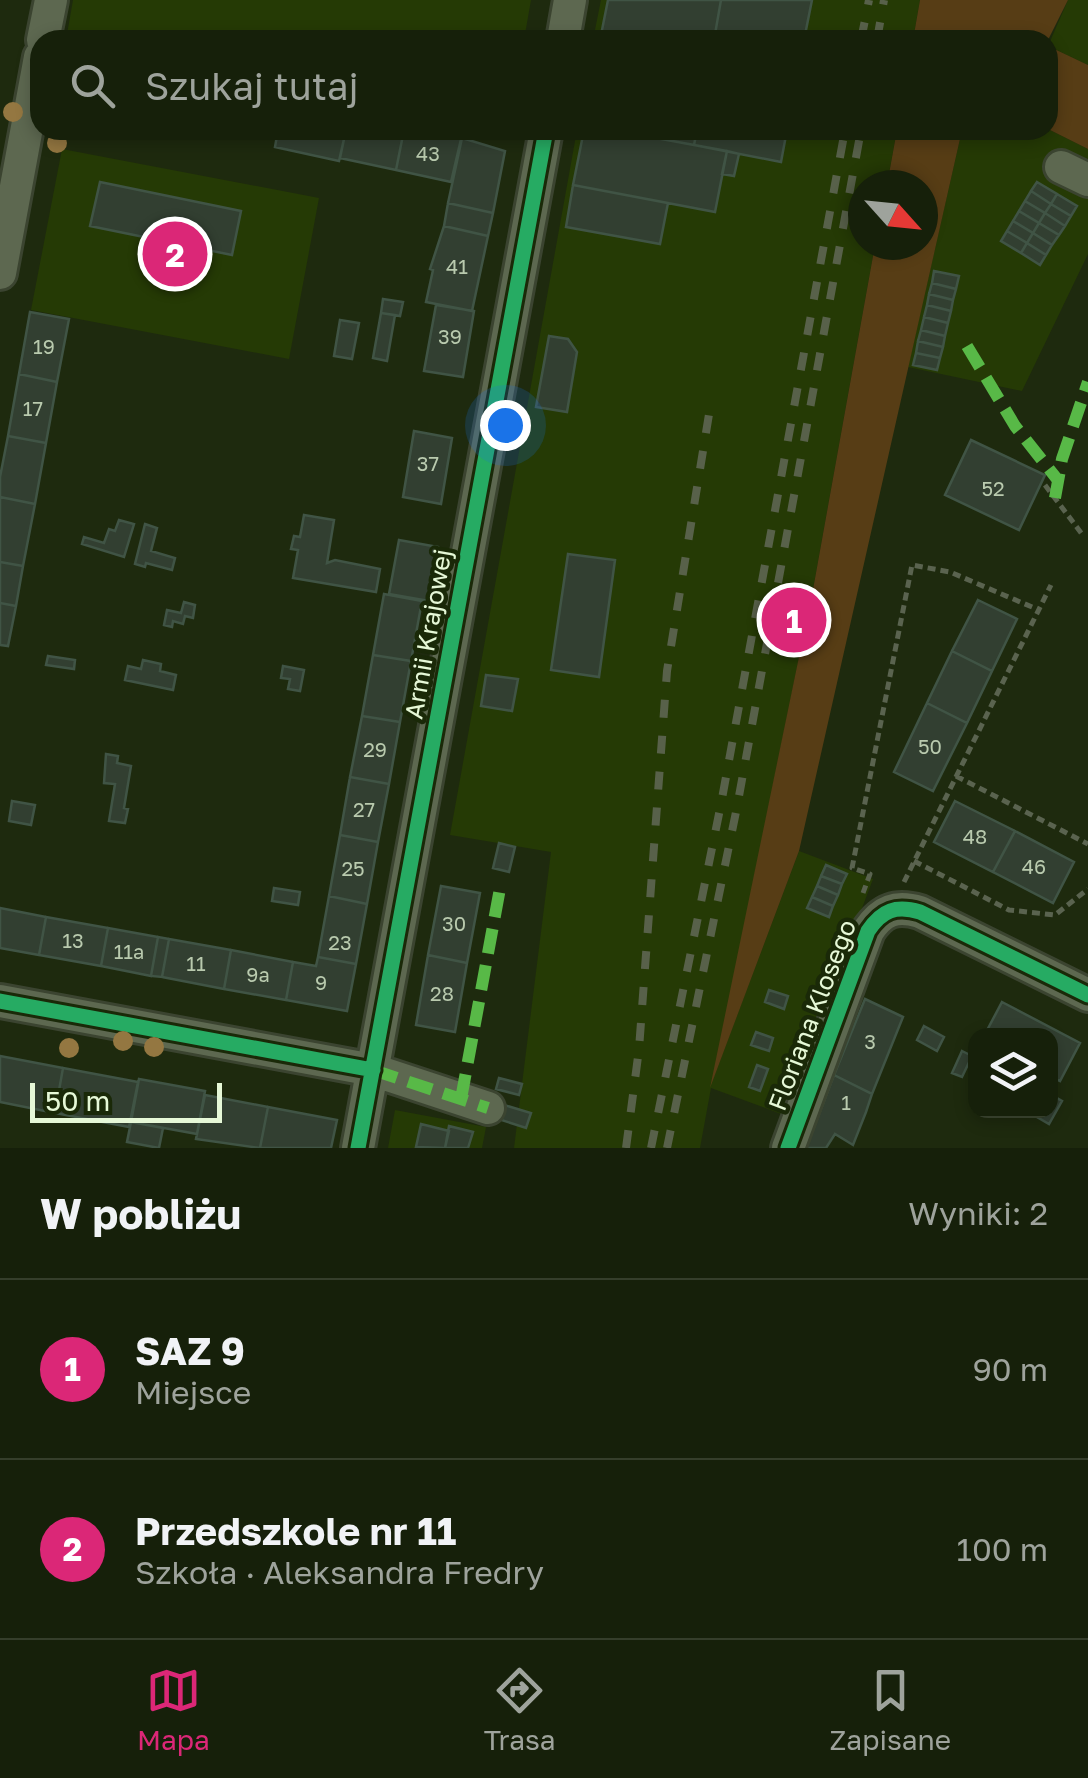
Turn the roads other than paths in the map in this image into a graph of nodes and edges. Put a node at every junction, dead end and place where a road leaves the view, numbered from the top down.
1 (51, 0) edge
2 (570, 0) edge
3 (45, 30) edge
4 (565, 30) edge
5 (30, 94) edge
6 (544, 140) edge
7 (10, 169) edge
8 (0, 274) edge
9 (1088, 995) edge
10 (0, 1001) edge
11 (373, 1070) junction
12 (488, 1108) dead end
13 (358, 1148) edge
14 (788, 1148) edge

1 - 3 street
2 - 4 street
5 - 7 street
6 - 11 street, Armii Krajowej
7 - 8 street
9 - 14 street, Floriana Klosego
10 - 11 street
11 - 12 street
11 - 13 street, Armii Krajowej

